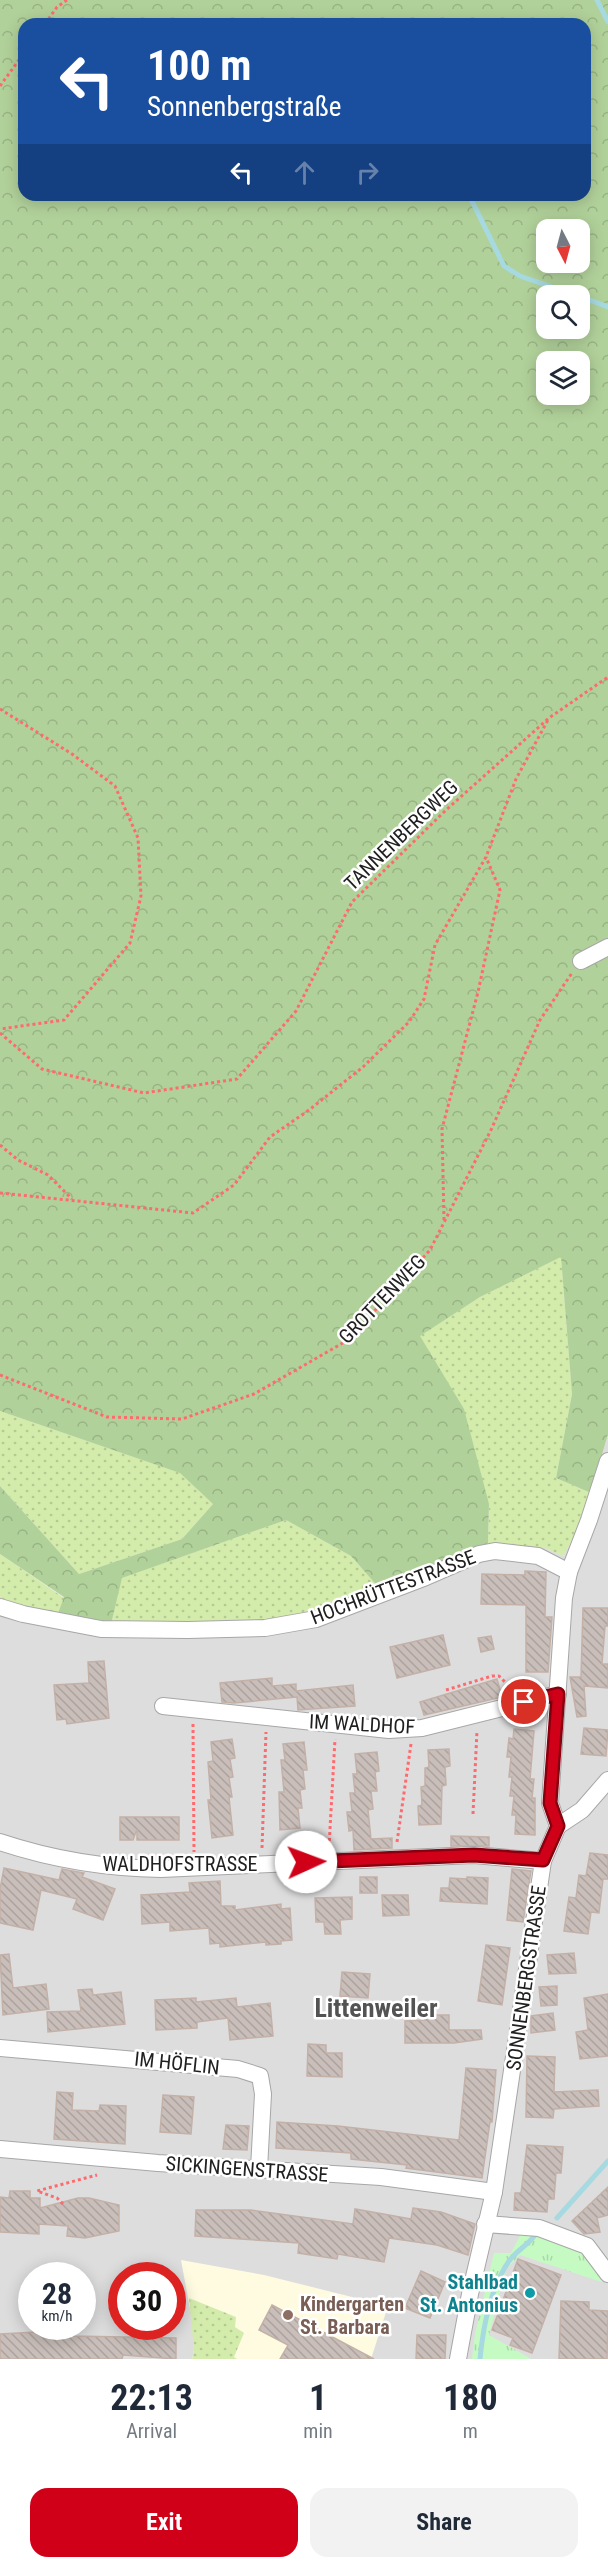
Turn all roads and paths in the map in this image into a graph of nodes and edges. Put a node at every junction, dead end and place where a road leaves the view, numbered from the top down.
1 (67, 0) edge
2 (49, 18) edge
3 (18, 61) edge
4 (0, 86) edge
5 (608, 676) edge
6 (0, 709) edge
7 (549, 718) junction
8 (486, 857) junction
9 (608, 947) edge
10 (581, 961) joint
11 (0, 1031) edge
12 (0, 1145) edge
13 (0, 1193) edge
14 (72, 1200) junction
15 (444, 1221) junction
16 (0, 1375) edge
17 (608, 1461) edge
18 (569, 1572) junction
19 (0, 1607) edge
20 (503, 1680) dead end
21 (446, 1690) dead end
22 (558, 1694) junction
23 (163, 1706) dead end
24 (193, 1710) junction
25 (478, 1714) junction
26 (266, 1718) junction
27 (336, 1726) junction
28 (414, 1728) junction
29 (608, 1780) edge
30 (473, 1814) dead end
31 (558, 1826) junction
32 (0, 1842) edge
33 (394, 1858) junction
34 (543, 1860) junction
35 (328, 1861) junction
36 (261, 1864) junction
37 (194, 1867) junction
38 (0, 2048) edge
39 (0, 2149) edge
40 (259, 2169) junction
41 (100, 2175) dead end
42 (495, 2192) junction
43 (63, 2204) dead end
44 (485, 2224) junction
45 (608, 2274) edge
46 (458, 2359) edge

1 - 2 path
3 - 4 path
5 - 7 path, TANNENBERGWEG
6 - 11 path
7 - 8 path
7 - 11 path, TANNENBERGWEG
8 - 14 path
8 - 15 path
9 - 10 street
10 - 15 path, GROTTENWEG
12 - 14 path
13 - 14 path
15 - 16 path, GROTTENWEG
17 - 18 street
18 - 19 street, HOCHRÜTTESTRASSE
18 - 22 street
20 - 21 path
22 - 25 street, IM WALDHOF
22 - 31 street
23 - 24 street, IM WALDHOF
24 - 26 street, IM WALDHOF
24 - 37 path
25 - 28 street, IM WALDHOF
25 - 30 path
26 - 27 street, IM WALDHOF
26 - 36 path
27 - 28 street, IM WALDHOF
27 - 35 path
28 - 33 path
29 - 31 street
31 - 34 street, SONNENBERGSTRASSE
32 - 37 street, WALDHOFSTRASSE
33 - 34 street, WALDHOFSTRASSE
33 - 35 street, WALDHOFSTRASSE
34 - 42 street, SONNENBERGSTRASSE
35 - 36 street, WALDHOFSTRASSE
36 - 37 street, WALDHOFSTRASSE
38 - 40 street, IM HÖFLIN
39 - 40 street, SICKINGENSTRASSE
40 - 42 street, SICKINGENSTRASSE
41 - 43 path
42 - 44 street, SONNENBERGSTRASSE
44 - 45 street
44 - 46 street, SONNENBERGSTRASSE

